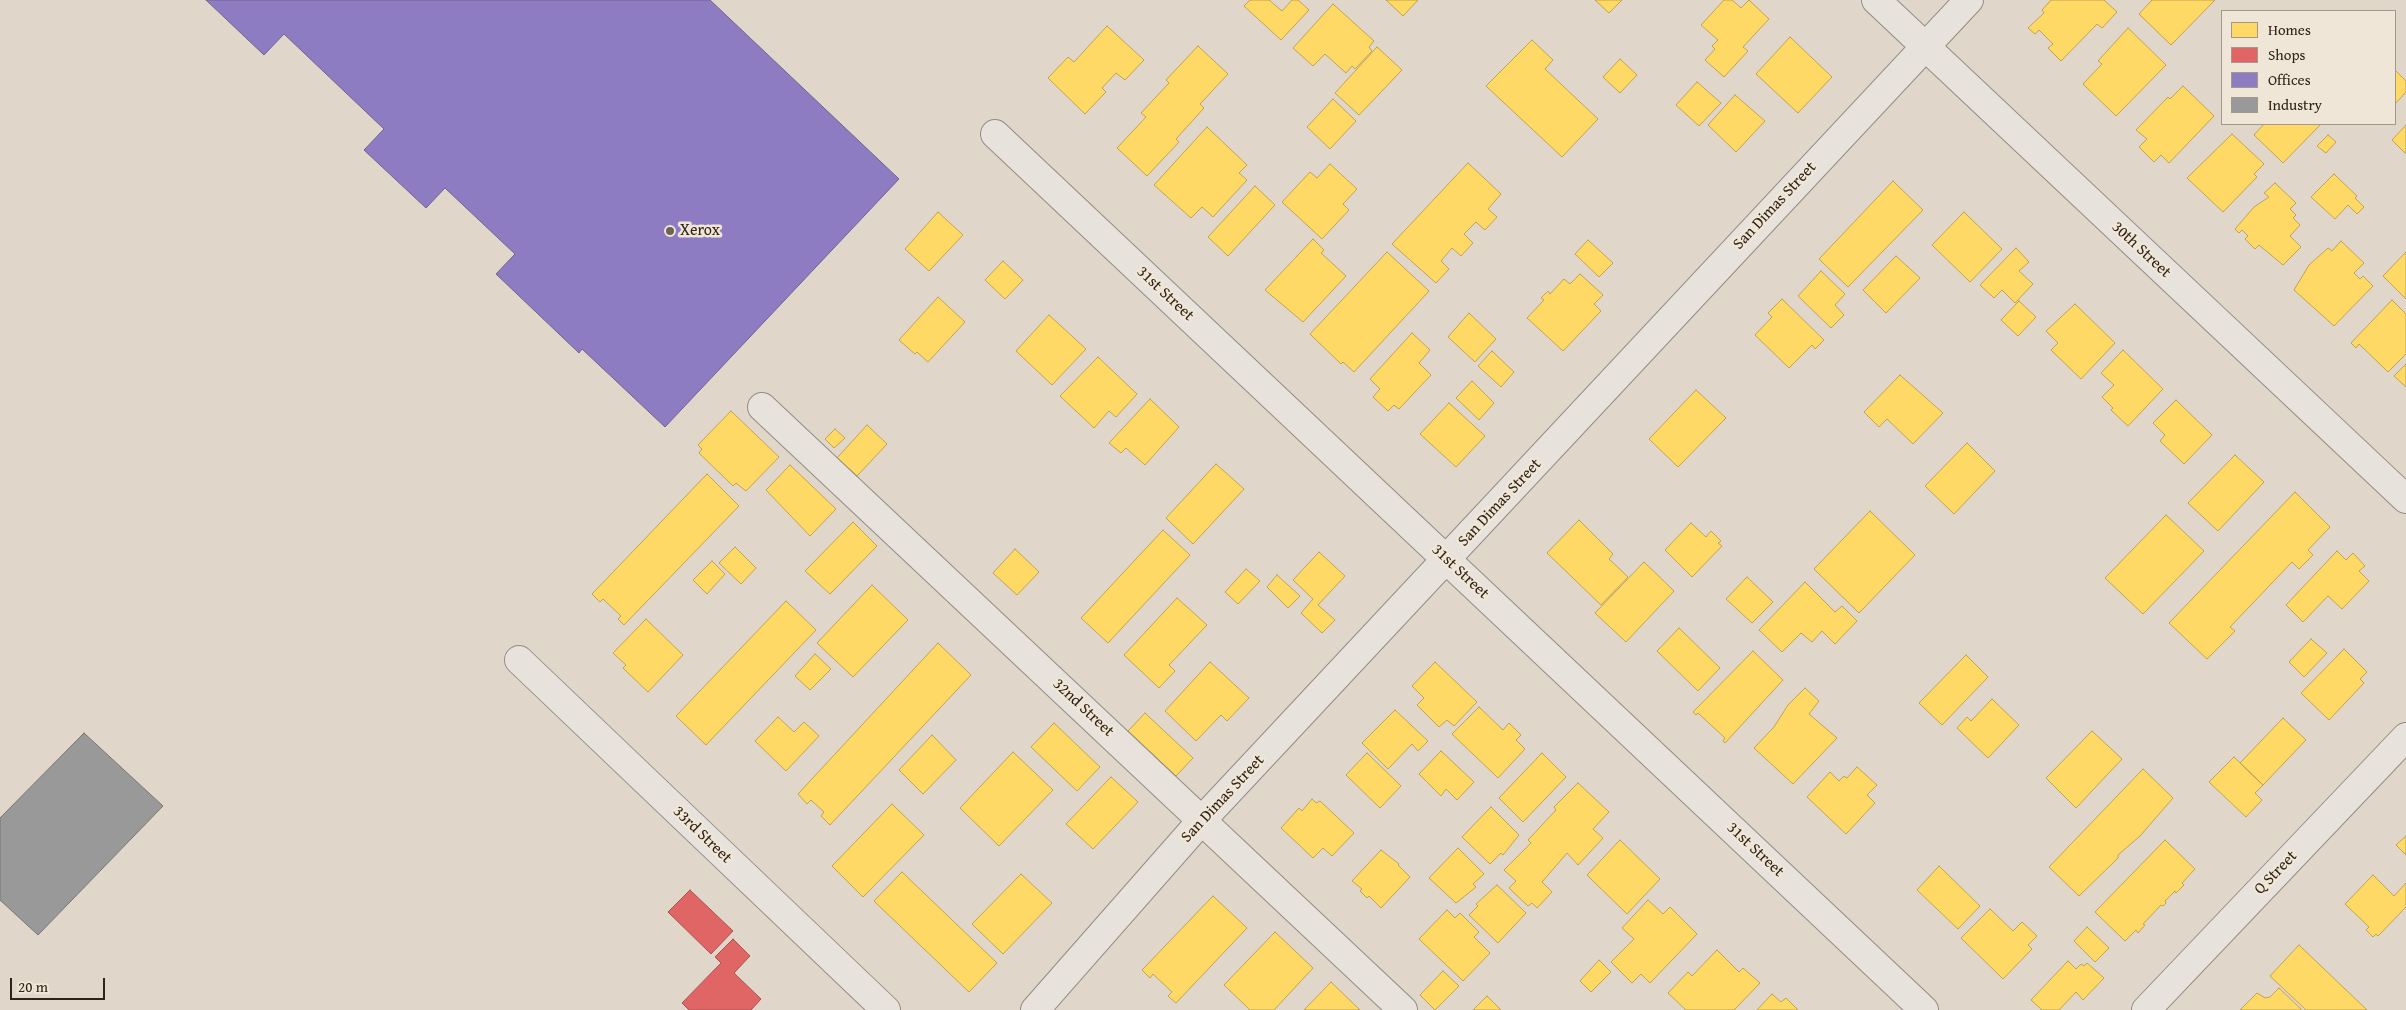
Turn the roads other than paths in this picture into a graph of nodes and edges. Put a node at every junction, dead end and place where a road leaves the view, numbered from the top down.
1 (1876, 0) edge
2 (1969, 0) edge
3 (1924, 46) junction
4 (995, 134) dead end
5 (762, 407) dead end
6 (2406, 499) edge
7 (1447, 560) junction
8 (518, 660) dead end
9 (2406, 737) edge
10 (1202, 820) junction
11 (886, 1010) edge
12 (1035, 1010) edge
13 (1403, 1010) edge
14 (1924, 1010) edge
15 (2146, 1010) edge

1 - 3 street, 30th Street
2 - 3 street, San Dimas Street
3 - 6 street, 30th Street
3 - 7 street, San Dimas Street
4 - 7 street, 31st Street
5 - 10 street, 32nd Street
7 - 10 street, San Dimas Street
7 - 14 street, 31st Street
8 - 11 street, 33rd Street
9 - 15 street, Q Street
10 - 12 street, San Dimas Street
10 - 13 street, 32nd Street

